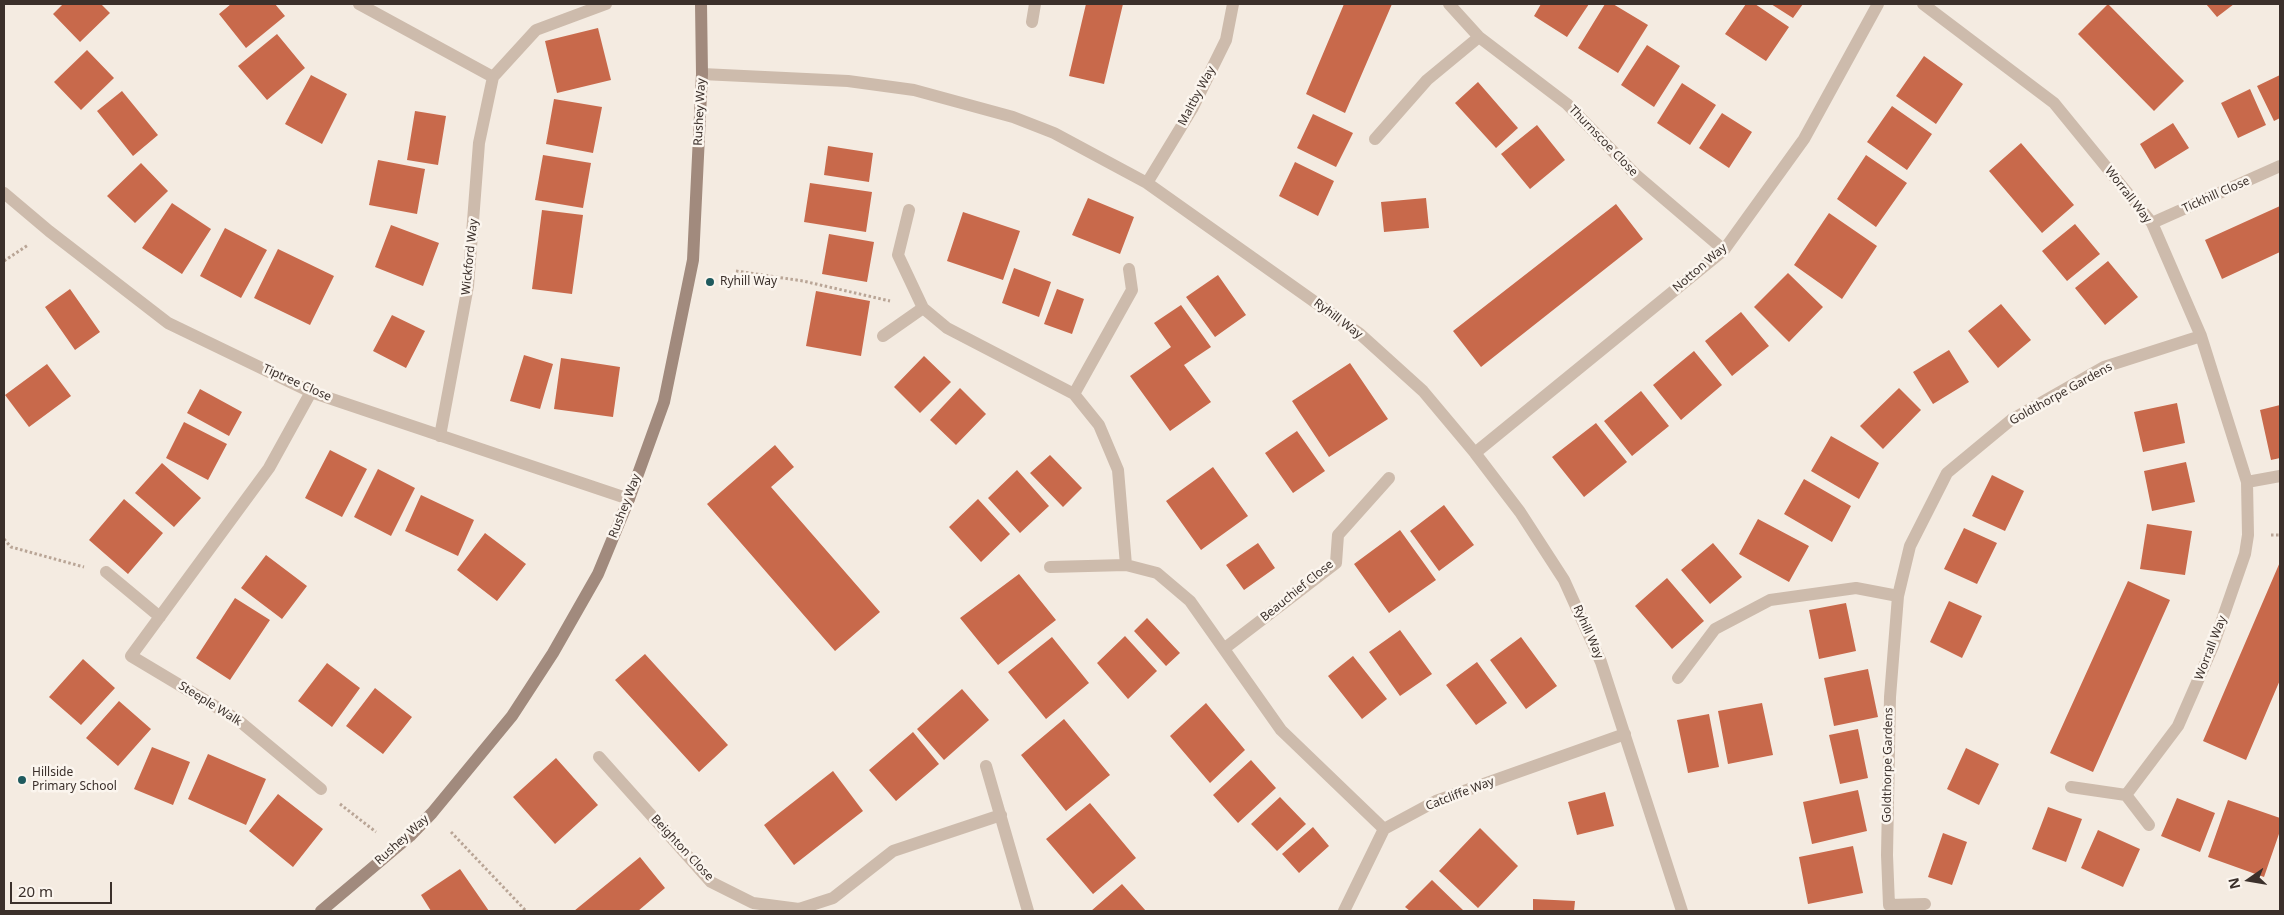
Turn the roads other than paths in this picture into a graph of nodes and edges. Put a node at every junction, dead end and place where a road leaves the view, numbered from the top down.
1 (359, 4) edge
2 (606, 4) edge
3 (701, 4) edge
4 (1035, 4) edge
5 (1233, 4) edge
6 (1449, 4) edge
7 (1878, 4) edge
8 (1923, 4) edge
9 (1032, 22) dead end
10 (1479, 36) junction
11 (702, 74) junction
12 (493, 77) junction
13 (1375, 139) dead end
14 (2280, 166) edge
15 (1147, 183) junction
16 (4, 193) edge
17 (910, 210) dead end
18 (2152, 223) junction
19 (1724, 250) junction
20 (1129, 268) dead end
21 (923, 308) junction
22 (883, 336) dead end
23 (2201, 336) junction
24 (311, 392) junction
25 (1074, 394) junction
26 (440, 436) junction
27 (1475, 453) junction
28 (2280, 476) edge
29 (1389, 478) dead end
30 (2247, 482) junction
31 (629, 499) junction
32 (1126, 565) junction
33 (1050, 567) dead end
34 (106, 572) road end
35 (1898, 596) junction
36 (160, 617) junction
37 (1224, 648) junction
38 (1678, 678) dead end
39 (1625, 734) junction
40 (599, 757) dead end
41 (986, 766) dead end
42 (2071, 787) dead end
43 (321, 789) road end
44 (2126, 796) junction
45 (1001, 815) junction
46 (2150, 824) dead end
47 (1384, 829) junction
48 (1925, 904) dead end
49 (1889, 908) edge
50 (321, 911) edge
51 (1028, 911) edge
52 (1344, 911) edge
53 (1682, 911) edge

1 - 12 street
2 - 12 street
3 - 11 street, Rushey Way
4 - 9 street
5 - 15 street, Maltby Way
6 - 10 street, Thurnscoe Close
7 - 19 street, Notton Way
8 - 18 street, Worrall Way
10 - 13 street
10 - 19 street, Thurnscoe Close
11 - 15 street, Ryhill Way
11 - 31 street, Rushey Way
12 - 26 street, Wickford Way
14 - 18 street, Tickhill Close
15 - 27 street, Ryhill Way
16 - 24 street, Tiptree Close
17 - 21 street
18 - 23 street, Worrall Way
19 - 27 street, Notton Way
20 - 25 street
21 - 22 street
21 - 25 street
23 - 30 street, Worrall Way
23 - 35 street, Goldthorpe Gardens
24 - 26 street, Tiptree Close
24 - 36 street, Steeple Walk
25 - 32 street
26 - 31 street, Tiptree Close
27 - 39 street, Ryhill Way
28 - 30 street
29 - 37 street, Beauchief Close
30 - 44 street, Worrall Way
31 - 50 street, Rushey Way
32 - 33 street
32 - 37 street
34 - 36 street
35 - 38 street
35 - 49 street, Goldthorpe Gardens
36 - 43 street, Steeple Walk
37 - 47 street
39 - 47 street, Catcliffe Way
39 - 53 street, Ryhill Way
40 - 45 street, Beighton Close
41 - 45 street
42 - 44 street
44 - 46 street
45 - 51 street
47 - 52 street
48 - 49 street, Goldthorpe Gardens

